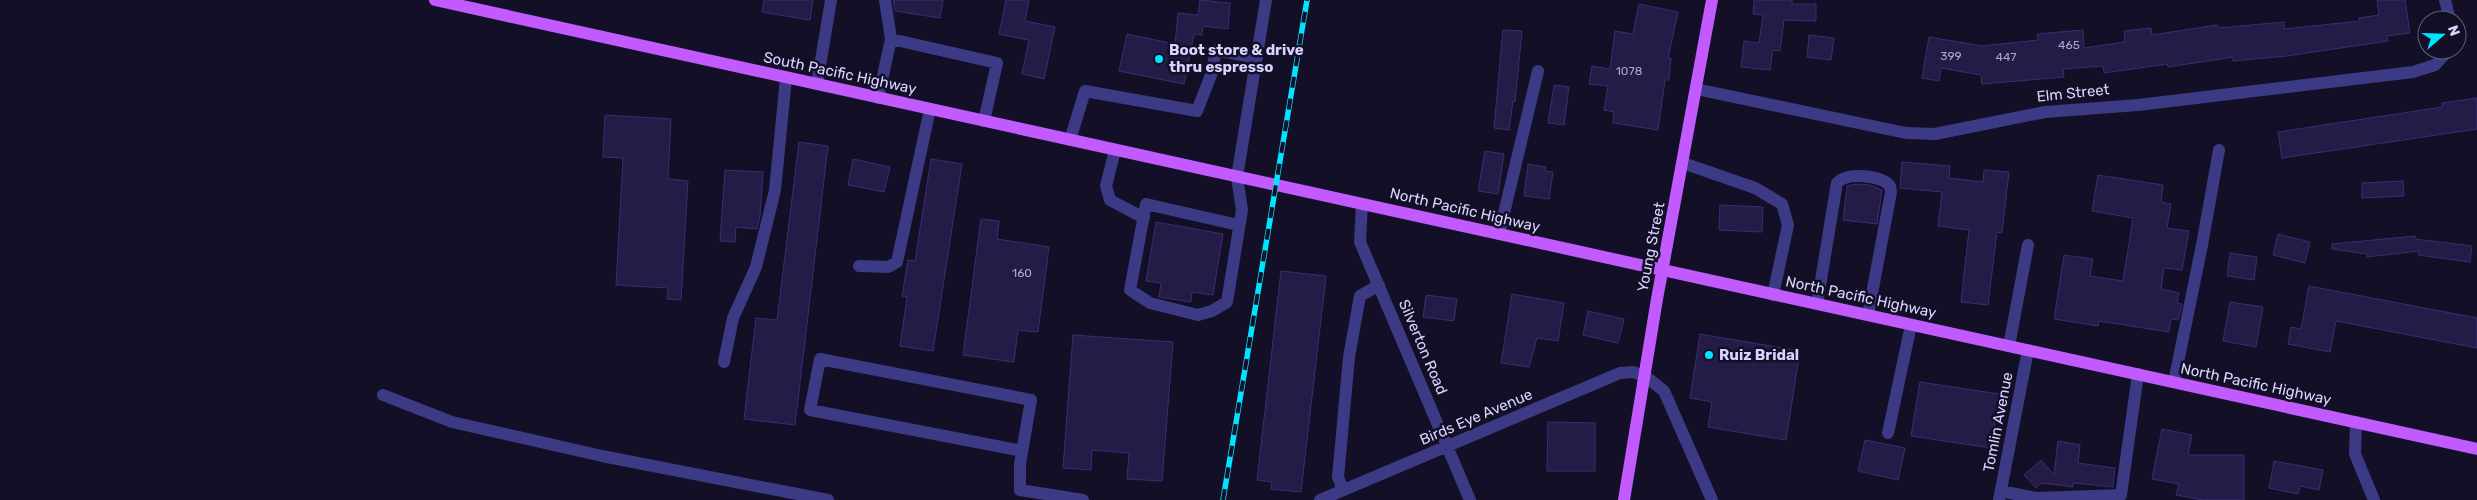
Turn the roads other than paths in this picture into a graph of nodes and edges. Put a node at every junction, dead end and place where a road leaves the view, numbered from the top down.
1 (435, 0) edge
2 (832, 0) edge
3 (885, 0) edge
4 (1266, 0) edge
5 (1712, 0) edge
6 (891, 38) junction
7 (1257, 58) junction
8 (2440, 60) edge
9 (1538, 71) dead end
10 (786, 78) junction
11 (818, 84) junction
12 (1696, 89) junction
13 (878, 98) junction
14 (930, 109) junction
15 (984, 121) junction
16 (1070, 140) junction
17 (1115, 150) junction
18 (2219, 150) dead end
19 (1683, 162) junction
20 (1237, 177) junction
21 (1362, 204) junction
22 (1144, 218) junction
23 (1238, 225) junction
24 (1499, 234) junction
25 (2028, 245) dead end
26 (859, 266) dead end
27 (1663, 270) junction
28 (1379, 285) junction
29 (1773, 295) junction
30 (1817, 304) junction
31 (1868, 315) junction
32 (1911, 325) junction
33 (2009, 346) junction
34 (2028, 350) junction
35 (724, 362) dead end
36 (2138, 374) junction
37 (1645, 376) junction
38 (2174, 382) junction
39 (383, 394) dead end
40 (2356, 422) junction
41 (1888, 433) dead end
42 (1447, 446) junction
43 (2477, 449) edge
44 (1022, 452) junction
45 (1343, 490) junction
46 (2000, 495) edge
47 (828, 500) edge
48 (1083, 500) edge
49 (1320, 500) edge
50 (1470, 500) edge
51 (1624, 500) edge
52 (1712, 500) edge
53 (2374, 500) edge

1 - 10 main road, South Pacific Highway
2 - 11 street
3 - 6 street
4 - 7 street
5 - 12 main road, Young Street
6 - 13 street
6 - 15 street
7 - 16 street
7 - 20 street
8 - 12 street, Elm Street
9 - 24 street
10 - 11 main road, South Pacific Highway
10 - 35 street
11 - 13 main road, South Pacific Highway
12 - 19 main road, Young Street
13 - 14 main road, South Pacific Highway
14 - 15 main road, South Pacific Highway
14 - 26 street
15 - 16 main road, South Pacific Highway
16 - 17 main road, South Pacific Highway
17 - 20 main road, South Pacific Highway
17 - 22 street
18 - 38 street
19 - 27 main road, Young Street
19 - 29 street
20 - 21 main road, North Pacific Highway
20 - 23 street
21 - 24 main road, North Pacific Highway
21 - 28 street, Silverton Road
22 - 23 street
22 - 23 street
24 - 27 main road, North Pacific Highway
25 - 33 street
27 - 29 main road, North Pacific Highway
27 - 37 main road, Young Street
28 - 42 street, Silverton Road
28 - 45 street
29 - 30 main road, North Pacific Highway
30 - 31 main road, North Pacific Highway
30 - 31 street
31 - 32 main road, North Pacific Highway
32 - 33 main road, North Pacific Highway
32 - 41 street
33 - 34 main road, North Pacific Highway
34 - 36 main road, North Pacific Highway
34 - 46 street, Tomlin Avenue
36 - 38 main road, North Pacific Highway
36 - 46 street
37 - 42 street, Birds Eye Avenue
37 - 51 main road, Young Street
37 - 52 street
38 - 40 main road, North Pacific Highway
39 - 47 street
40 - 43 main road, North Pacific Highway
40 - 53 street
42 - 45 street, Birds Eye Avenue
42 - 50 street, Silverton Road
44 - 44 street
44 - 48 street
45 - 49 street, Birds Eye Avenue

